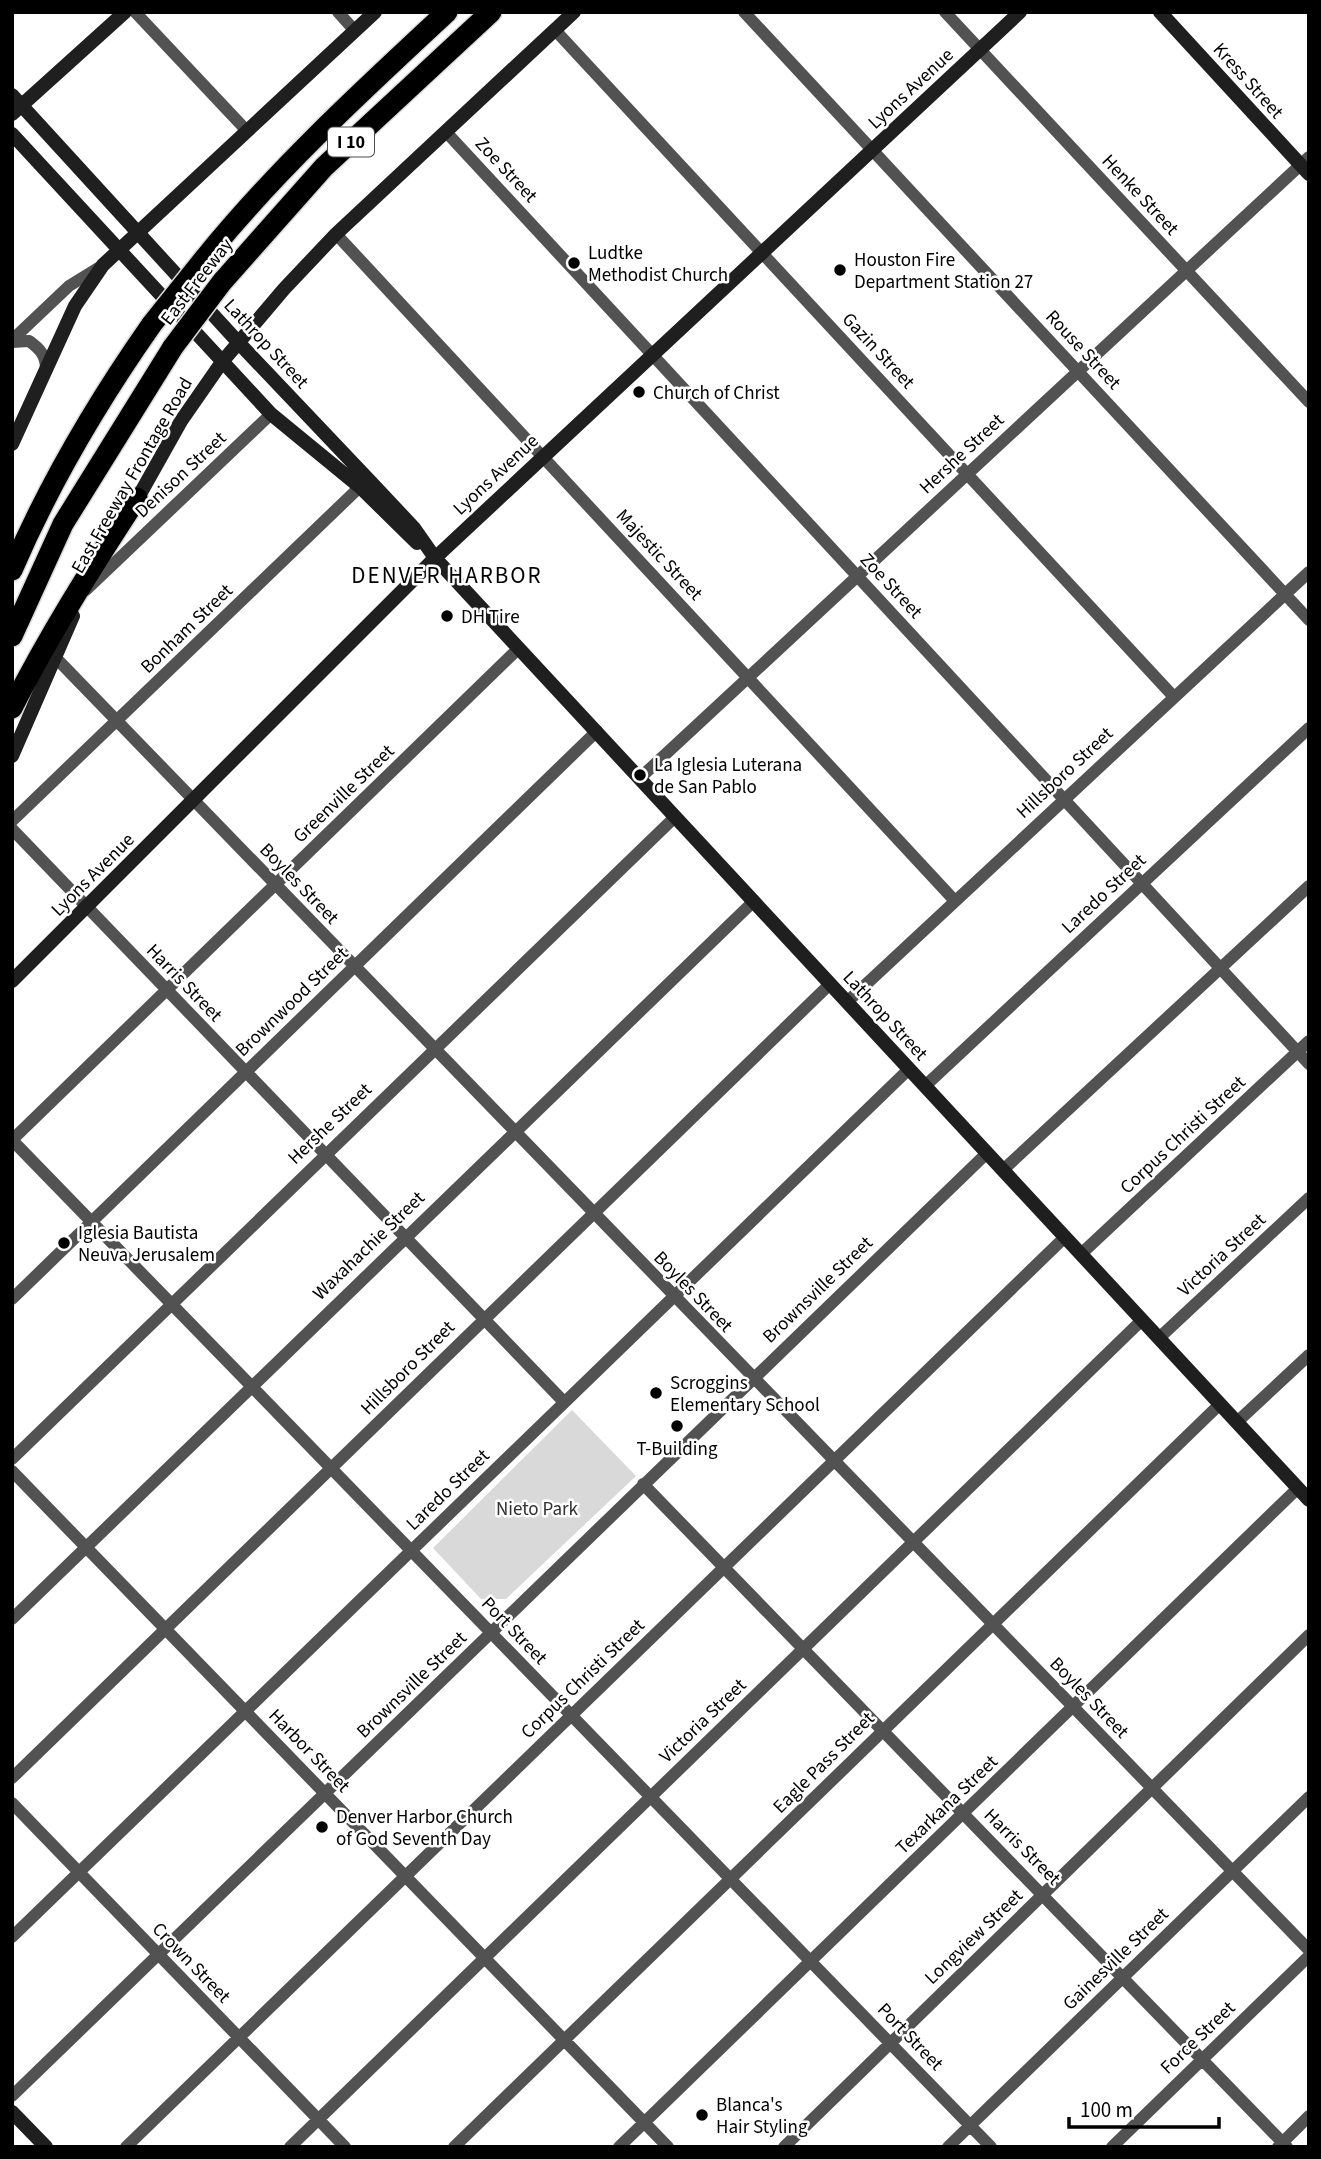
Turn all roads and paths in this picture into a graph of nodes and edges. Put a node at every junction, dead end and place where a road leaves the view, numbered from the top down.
1 (125, 12) edge
2 (135, 12) edge
3 (338, 12) edge
4 (375, 12) edge
5 (447, 12) edge
6 (491, 12) edge
7 (574, 12) edge
8 (744, 12) edge
9 (945, 12) edge
10 (1020, 12) edge
11 (1160, 12) edge
12 (555, 30) junction
13 (355, 31) junction
14 (980, 50) junction
15 (15, 105) edge
16 (247, 131) junction
17 (447, 132) junction
18 (12, 134) edge
19 (872, 149) junction
20 (1306, 166) edge
21 (140, 232) junction
22 (336, 234) junction
23 (121, 249) junction
24 (762, 252) junction
25 (103, 265) junction
26 (1187, 271) junction
27 (12, 341) edge
28 (238, 342) junction
29 (653, 354) junction
30 (222, 362) junction
31 (46, 369) junction
32 (1078, 372) junction
33 (1309, 402) edge
34 (271, 414) junction
35 (12, 444) edge
36 (543, 456) junction
37 (967, 473) junction
38 (364, 483) junction
39 (137, 499) junction
40 (435, 558) junction
41 (12, 570) edge
42 (1309, 572) edge
43 (859, 576) junction
44 (85, 590) junction
45 (1285, 595) junction
46 (1309, 620) edge
47 (12, 636) edge
48 (519, 648) junction
49 (54, 656) junction
50 (749, 677) junction
51 (1174, 697) junction
52 (12, 708) edge
53 (117, 722) junction
54 (1309, 729) edge
55 (597, 731) junction
56 (12, 756) edge
57 (641, 777) junction
58 (1064, 797) junction
59 (192, 800) junction
60 (12, 803) edge
61 (30, 805) junction
62 (675, 817) junction
63 (12, 821) edge
64 (12, 829) edge
65 (1142, 883) junction
66 (275, 885) junction
67 (1309, 886) edge
68 (754, 901) junction
69 (955, 901) junction
70 (87, 908) junction
71 (355, 967) junction
72 (1220, 967) junction
73 (12, 981) edge
74 (830, 984) junction
75 (167, 991) junction
76 (847, 1002) junction
77 (1309, 1041) edge
78 (434, 1048) junction
79 (1298, 1052) junction
80 (1309, 1064) edge
81 (909, 1069) junction
82 (246, 1072) junction
83 (925, 1086) junction
84 (514, 1131) junction
85 (12, 1140) edge
86 (987, 1153) junction
87 (324, 1155) junction
88 (1003, 1170) junction
89 (1309, 1198) edge
90 (593, 1213) junction
91 (92, 1222) junction
92 (404, 1237) junction
93 (1065, 1237) junction
94 (1081, 1254) junction
95 (673, 1297) junction
96 (12, 1299) edge
97 (172, 1304) junction
98 (483, 1319) junction
99 (1142, 1320) junction
100 (1159, 1338) junction
101 (1309, 1355) edge
102 (752, 1378) junction
103 (253, 1385) junction
104 (564, 1402) junction
105 (1220, 1404) junction
106 (1237, 1422) junction
107 (12, 1459) edge
108 (832, 1462) junction
109 (332, 1468) junction
110 (12, 1471) edge
111 (643, 1484) junction
112 (1298, 1488) junction
113 (1309, 1500) edge
114 (913, 1544) junction
115 (86, 1548) junction
116 (411, 1551) junction
117 (725, 1566) junction
118 (12, 1619) edge
119 (992, 1624) junction
120 (166, 1628) junction
121 (491, 1632) junction
122 (1309, 1635) edge
123 (804, 1647) junction
124 (1073, 1707) junction
125 (246, 1711) junction
126 (571, 1714) junction
127 (883, 1730) junction
128 (12, 1778) edge
129 (1151, 1790) junction
130 (326, 1794) junction
131 (652, 1797) junction
132 (1309, 1797) edge
133 (12, 1803) edge
134 (964, 1813) junction
135 (1231, 1872) junction
136 (80, 1873) junction
137 (406, 1876) junction
138 (732, 1879) junction
139 (1044, 1894) junction
140 (12, 1937) edge
141 (1309, 1950) edge
142 (159, 1956) junction
143 (1309, 1956) edge
144 (484, 1959) junction
145 (811, 1961) junction
146 (1123, 1977) junction
147 (239, 2038) junction
148 (564, 2040) junction
149 (891, 2042) junction
150 (1202, 2059) junction
151 (12, 2096) edge
152 (12, 2112) edge
153 (1309, 2116) edge
154 (318, 2120) junction
155 (645, 2122) junction
156 (970, 2126) junction
157 (1282, 2145) edge
158 (46, 2147) edge
159 (126, 2147) edge
160 (290, 2147) edge
161 (345, 2147) edge
162 (454, 2147) edge
163 (619, 2147) edge
164 (668, 2147) edge
165 (784, 2147) edge
166 (948, 2147) edge
167 (991, 2147) edge
168 (1112, 2147) edge

1 - 15 street
2 - 16 street
3 - 13 street
4 - 13 street
5 - 41 highway, East Freeway / I 10, bridge
6 - 47 highway, East Freeway / I 10, bridge
7 - 12 street, East Freeway Frontage Road
8 - 19 street, Rouse Street
9 - 14 street, Henke Street
10 - 14 street, Lyons Avenue
11 - 20 street, Kress Street
12 - 17 street, East Freeway Frontage Road
12 - 24 street, Gazin Street
13 - 16 street
14 - 19 street, Lyons Avenue
14 - 26 street, Henke Street
15 - 21 street, Lathrop Street
16 - 21 street
17 - 22 street, East Freeway Frontage Road
17 - 29 street, Zoe Street
18 - 23 street, Lathrop Street
19 - 24 street, Lyons Avenue
19 - 32 street, Rouse Street
20 - 26 street, Hershe Street
21 - 23 street
21 - 28 street, Lathrop Street
22 - 28 street, East Freeway Frontage Road
22 - 36 street, Majestic Street
23 - 25 street
23 - 30 street, Lathrop Street
24 - 29 street, Lyons Avenue
24 - 37 street, Gazin Street
25 - 27 street
25 - 31 street
26 - 32 street, Hershe Street
26 - 33 street, Henke Street
27 - 31 street
28 - 30 street, East Freeway Frontage Road
28 - 38 street, Lathrop Street
29 - 36 street, Lyons Avenue
29 - 43 street, Zoe Street
30 - 34 street, Lathrop Street
30 - 39 street, East Freeway Frontage Road
31 - 35 street
32 - 37 street, Hershe Street
32 - 45 street, Rouse Street
34 - 38 street, Lathrop Street
34 - 44 street, Denison Street
36 - 40 street, Lyons Avenue
36 - 50 street, Majestic Street
37 - 43 street, Hershe Street
37 - 51 street, Gazin Street
38 - 40 street, Lathrop Street
38 - 53 street, Bonham Street
39 - 44 street, East Freeway Frontage Road
39 - 52 highway
40 - 48 street, Lathrop Street
40 - 59 street, Lyons Avenue
42 - 45 street, Hillsboro Street
43 - 50 street, Hershe Street
43 - 58 street, Zoe Street
44 - 49 street, East Freeway Frontage Road
45 - 46 street, Rouse Street
45 - 51 street, Hillsboro Street
48 - 55 street, Lathrop Street
48 - 66 street, Greenville Street
49 - 53 street, Boyles Street
49 - 56 street, East Freeway Frontage Road
50 - 57 street, Hershe Street
50 - 69 street, Majestic Street
51 - 58 street, Hillsboro Street
53 - 59 street, Boyles Street
53 - 61 street, Bonham Street
54 - 65 street, Laredo Street
55 - 57 street, Lathrop Street
55 - 71 street, Brownwood Street
57 - 62 street, Lathrop Street
58 - 65 street, Zoe Street
58 - 69 street, Hillsboro Street
59 - 66 street, Boyles Street
59 - 70 street, Lyons Avenue
60 - 61 street
61 - 63 street, Bonham Street
62 - 68 street, Lathrop Street
62 - 78 street, Hershe Street
64 - 70 street, Harris Street
65 - 72 street, Zoe Street
65 - 83 street, Laredo Street
66 - 71 street, Boyles Street
66 - 75 street, Greenville Street
67 - 72 street
68 - 74 street, Lathrop Street
68 - 84 street, Waxahachie Street
69 - 76 street, Hillsboro Street
70 - 73 street, Lyons Avenue
70 - 75 street, Harris Street
71 - 78 street, Boyles Street
71 - 82 street, Brownwood Street
72 - 79 street, Zoe Street
72 - 88 street
74 - 76 street, Lathrop Street
74 - 90 street, Hillsboro Street
75 - 82 street, Harris Street
75 - 85 street, Greenville Street
76 - 81 street, Lathrop Street
77 - 79 street, Corpus Christi Street
78 - 84 street, Boyles Street
78 - 87 street, Hershe Street
79 - 80 street, Zoe Street
79 - 94 street, Corpus Christi Street
81 - 83 street, Lathrop Street
81 - 95 street, Laredo Street
82 - 87 street, Harris Street
82 - 91 street, Brownwood Street
83 - 86 street, Lathrop Street
84 - 90 street, Boyles Street
84 - 92 street, Waxahachie Street
85 - 91 street, Port Street
86 - 88 street, Lathrop Street
86 - 102 street, Brownsville Street
87 - 92 street, Harris Street
87 - 97 street, Hershe Street
88 - 93 street, Lathrop Street
89 - 100 street, Victoria Street
90 - 95 street, Boyles Street
90 - 98 street, Hillsboro Street
91 - 96 street, Brownwood Street
91 - 97 street, Port Street
92 - 98 street, Harris Street
92 - 103 street, Waxahachie Street
93 - 94 street, Lathrop Street
93 - 108 street, Corpus Christi Street
94 - 99 street, Lathrop Street
95 - 102 street, Boyles Street
95 - 104 street, Laredo Street
97 - 103 street, Port Street
97 - 107 street, Hershe Street
98 - 104 street, Harris Street
98 - 109 street, Hillsboro Street
99 - 100 street, Lathrop Street
99 - 114 street, Victoria Street
100 - 105 street, Lathrop Street
101 - 106 street
102 - 108 street, Boyles Street
102 - 111 street, Brownsville Street
103 - 109 street, Port Street
103 - 115 street, Waxahachie Street
104 - 116 street, Laredo Street
105 - 106 street, Lathrop Street
105 - 119 street, Eagle Pass Street
106 - 112 street, Lathrop Street
108 - 114 street, Boyles Street
108 - 117 street, Corpus Christi Street
109 - 116 street, Port Street
109 - 120 street, Hillsboro Street
110 - 115 street, Harbor Street
111 - 117 street, Harris Street
111 - 121 street, Brownsville Street
112 - 113 street, Lathrop Street
112 - 124 street, Texarkana Street
114 - 119 street, Boyles Street
114 - 123 street, Victoria Street
115 - 118 street, Waxahachie Street
115 - 120 street, Harbor Street
116 - 121 street, Port Street
116 - 125 street, Laredo Street
117 - 123 street, Harris Street
117 - 126 street, Corpus Christi Street
119 - 124 street, Boyles Street
119 - 127 street, Eagle Pass Street
120 - 125 street, Harbor Street
120 - 128 street, Hillsboro Street
121 - 126 street, Port Street
121 - 130 street, Brownsville Street
122 - 129 street, Longview Street
123 - 127 street, Harris Street
123 - 131 street, Victoria Street
124 - 129 street, Boyles Street
124 - 134 street, Texarkana Street
125 - 130 street, Harbor Street
125 - 136 street, Laredo Street
126 - 131 street, Port Street
126 - 137 street, Corpus Christi Street
127 - 134 street, Harris Street
127 - 138 street, Eagle Pass Street
129 - 135 street, Boyles Street
129 - 139 street, Longview Street
130 - 137 street, Harbor Street
130 - 142 street, Brownsville Street
131 - 138 street, Port Street
131 - 144 street, Victoria Street
132 - 135 street, Gainesville Street
133 - 136 street, Crown Street
134 - 139 street, Harris Street
134 - 145 street, Texarkana Street
135 - 141 street, Boyles Street
135 - 146 street, Gainesville Street
136 - 140 street, Laredo Street
136 - 142 street, Crown Street
137 - 144 street, Harbor Street
137 - 147 street, Corpus Christi Street
138 - 145 street, Port Street
138 - 148 street, Eagle Pass Street
139 - 146 street, Harris Street
139 - 149 street, Longview Street
142 - 147 street, Crown Street
142 - 151 street, Brownsville Street
143 - 150 street, Force Street
144 - 148 street, Harbor Street
144 - 154 street, Victoria Street
145 - 149 street, Port Street
145 - 155 street, Texarkana Street
146 - 150 street, Harris Street
146 - 156 street, Gainesville Street
147 - 154 street, Crown Street
147 - 159 street, Corpus Christi Street
148 - 155 street, Harbor Street
148 - 162 street, Eagle Pass Street
149 - 156 street, Port Street
149 - 165 street, Longview Street
150 - 157 street, Harris Street
150 - 168 street, Force Street
152 - 158 street
153 - 157 street
154 - 160 street, Victoria Street
154 - 161 street, Crown Street
155 - 163 street, Texarkana Street
155 - 164 street, Harbor Street
156 - 166 street, Gainesville Street
156 - 167 street, Port Street

